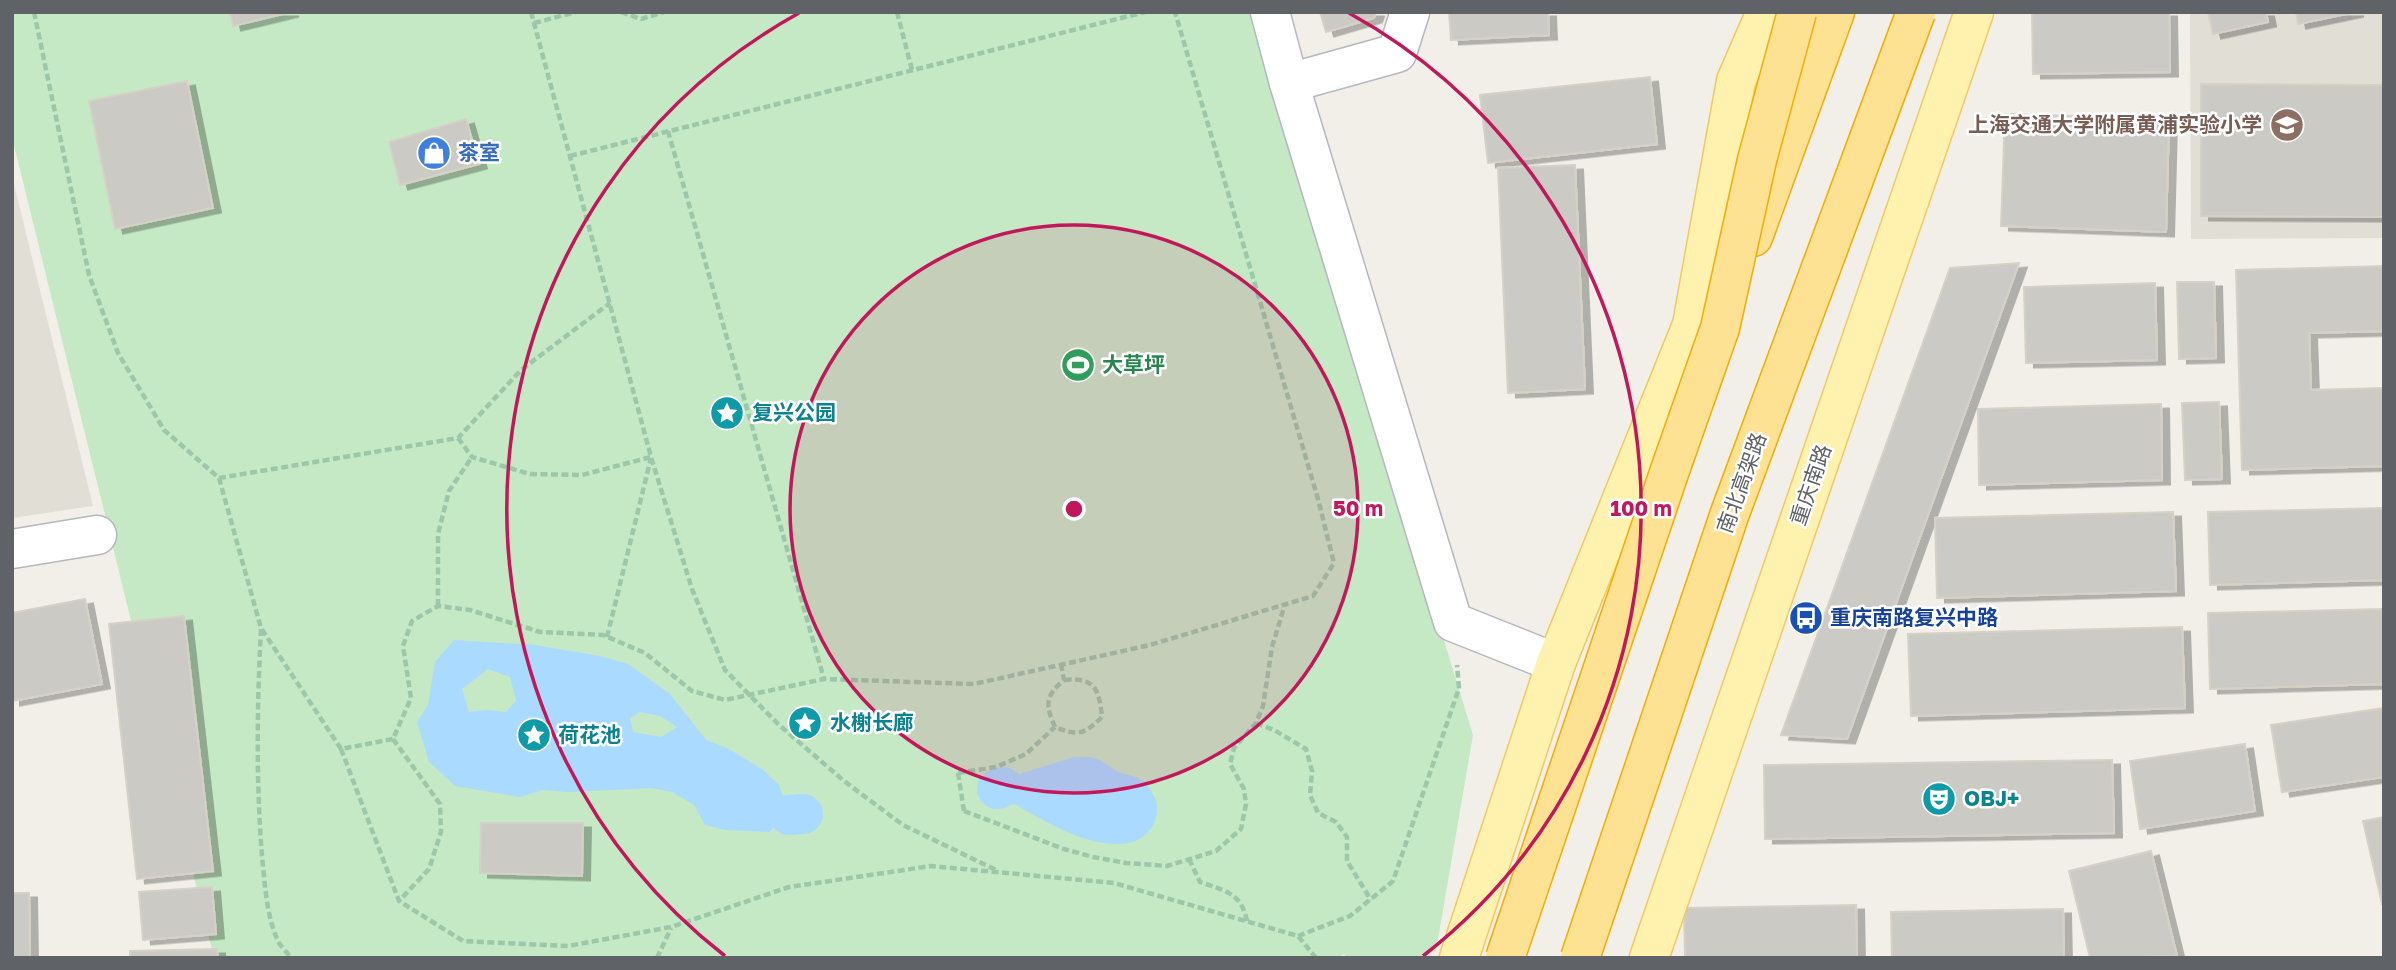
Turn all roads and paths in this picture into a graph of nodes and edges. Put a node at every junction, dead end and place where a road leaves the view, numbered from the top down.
1 (34, 12) edge
2 (531, 12) edge
3 (576, 12) edge
4 (621, 12) edge
5 (664, 12) edge
6 (897, 12) edge
7 (1145, 12) edge
8 (1175, 12) edge
9 (1270, 12) edge
10 (1410, 12) edge
11 (1815, 12) edge
12 (1835, 12) edge
13 (1916, 12) edge
14 (1973, 12) edge
15 (1774, 13) edge
16 (534, 23) junction
17 (912, 70) junction
18 (1289, 83) junction
19 (667, 131) junction
20 (570, 156) junction
21 (610, 303) junction
22 (1706, 326) junction
23 (457, 438) junction
24 (472, 457) junction
25 (651, 457) junction
26 (219, 478) junction
27 (97, 535) dead end
28 (12, 549) edge
29 (1285, 604) junction
30 (438, 606) junction
31 (1453, 622) junction
32 (261, 628) junction
33 (607, 637) junction
34 (1556, 663) junction
35 (1061, 664) junction
36 (824, 679) junction
37 (1064, 680) junction
38 (751, 696) junction
39 (1256, 723) junction
40 (1055, 727) junction
41 (393, 739) junction
42 (341, 749) junction
43 (1189, 859) junction
44 (1002, 873) junction
45 (1371, 900) junction
46 (399, 901) junction
47 (1247, 921) junction
48 (671, 928) junction
49 (1298, 936) junction
50 (292, 958) edge
51 (657, 958) edge
52 (1316, 958) edge
53 (1459, 958) edge
54 (1505, 958) edge
55 (1580, 958) edge
56 (1649, 958) edge

1 - 26 path
2 - 16 path
3 - 16 path
4 - 5 path
6 - 17 path
7 - 17 path
8 - 29 path
9 - 18 street
10 - 18 street
11 - 22 main road
12 - 22 highway, bridge
13 - 55 highway, 南北高架路, bridge
14 - 56 main road, 重庆南路
15 - 22 highway, bridge
16 - 20 path
17 - 19 path
18 - 31 street
19 - 20 path
19 - 36 path
20 - 21 path
21 - 23 path
21 - 25 path
22 - 34 main road
22 - 54 highway, bridge
23 - 24 path
23 - 26 path
24 - 25 path
24 - 30 path
25 - 33 path
25 - 38 path
26 - 32 path
27 - 28 street
29 - 35 path
29 - 39 path
30 - 33 path
30 - 41 path
31 - 34 street
31 - 45 path
32 - 42 path
32 - 50 path
33 - 38 path
34 - 53 main road
35 - 36 path
35 - 37 path
36 - 38 path
37 - 40 path
37 - 40 path
38 - 44 path
39 - 43 path
39 - 45 path
40 - 43 path, bridge
41 - 42 path
41 - 46 path
42 - 46 path
43 - 47 path
44 - 47 path
44 - 48 path
45 - 49 path
46 - 48 path
47 - 49 path
48 - 51 path
49 - 52 path

